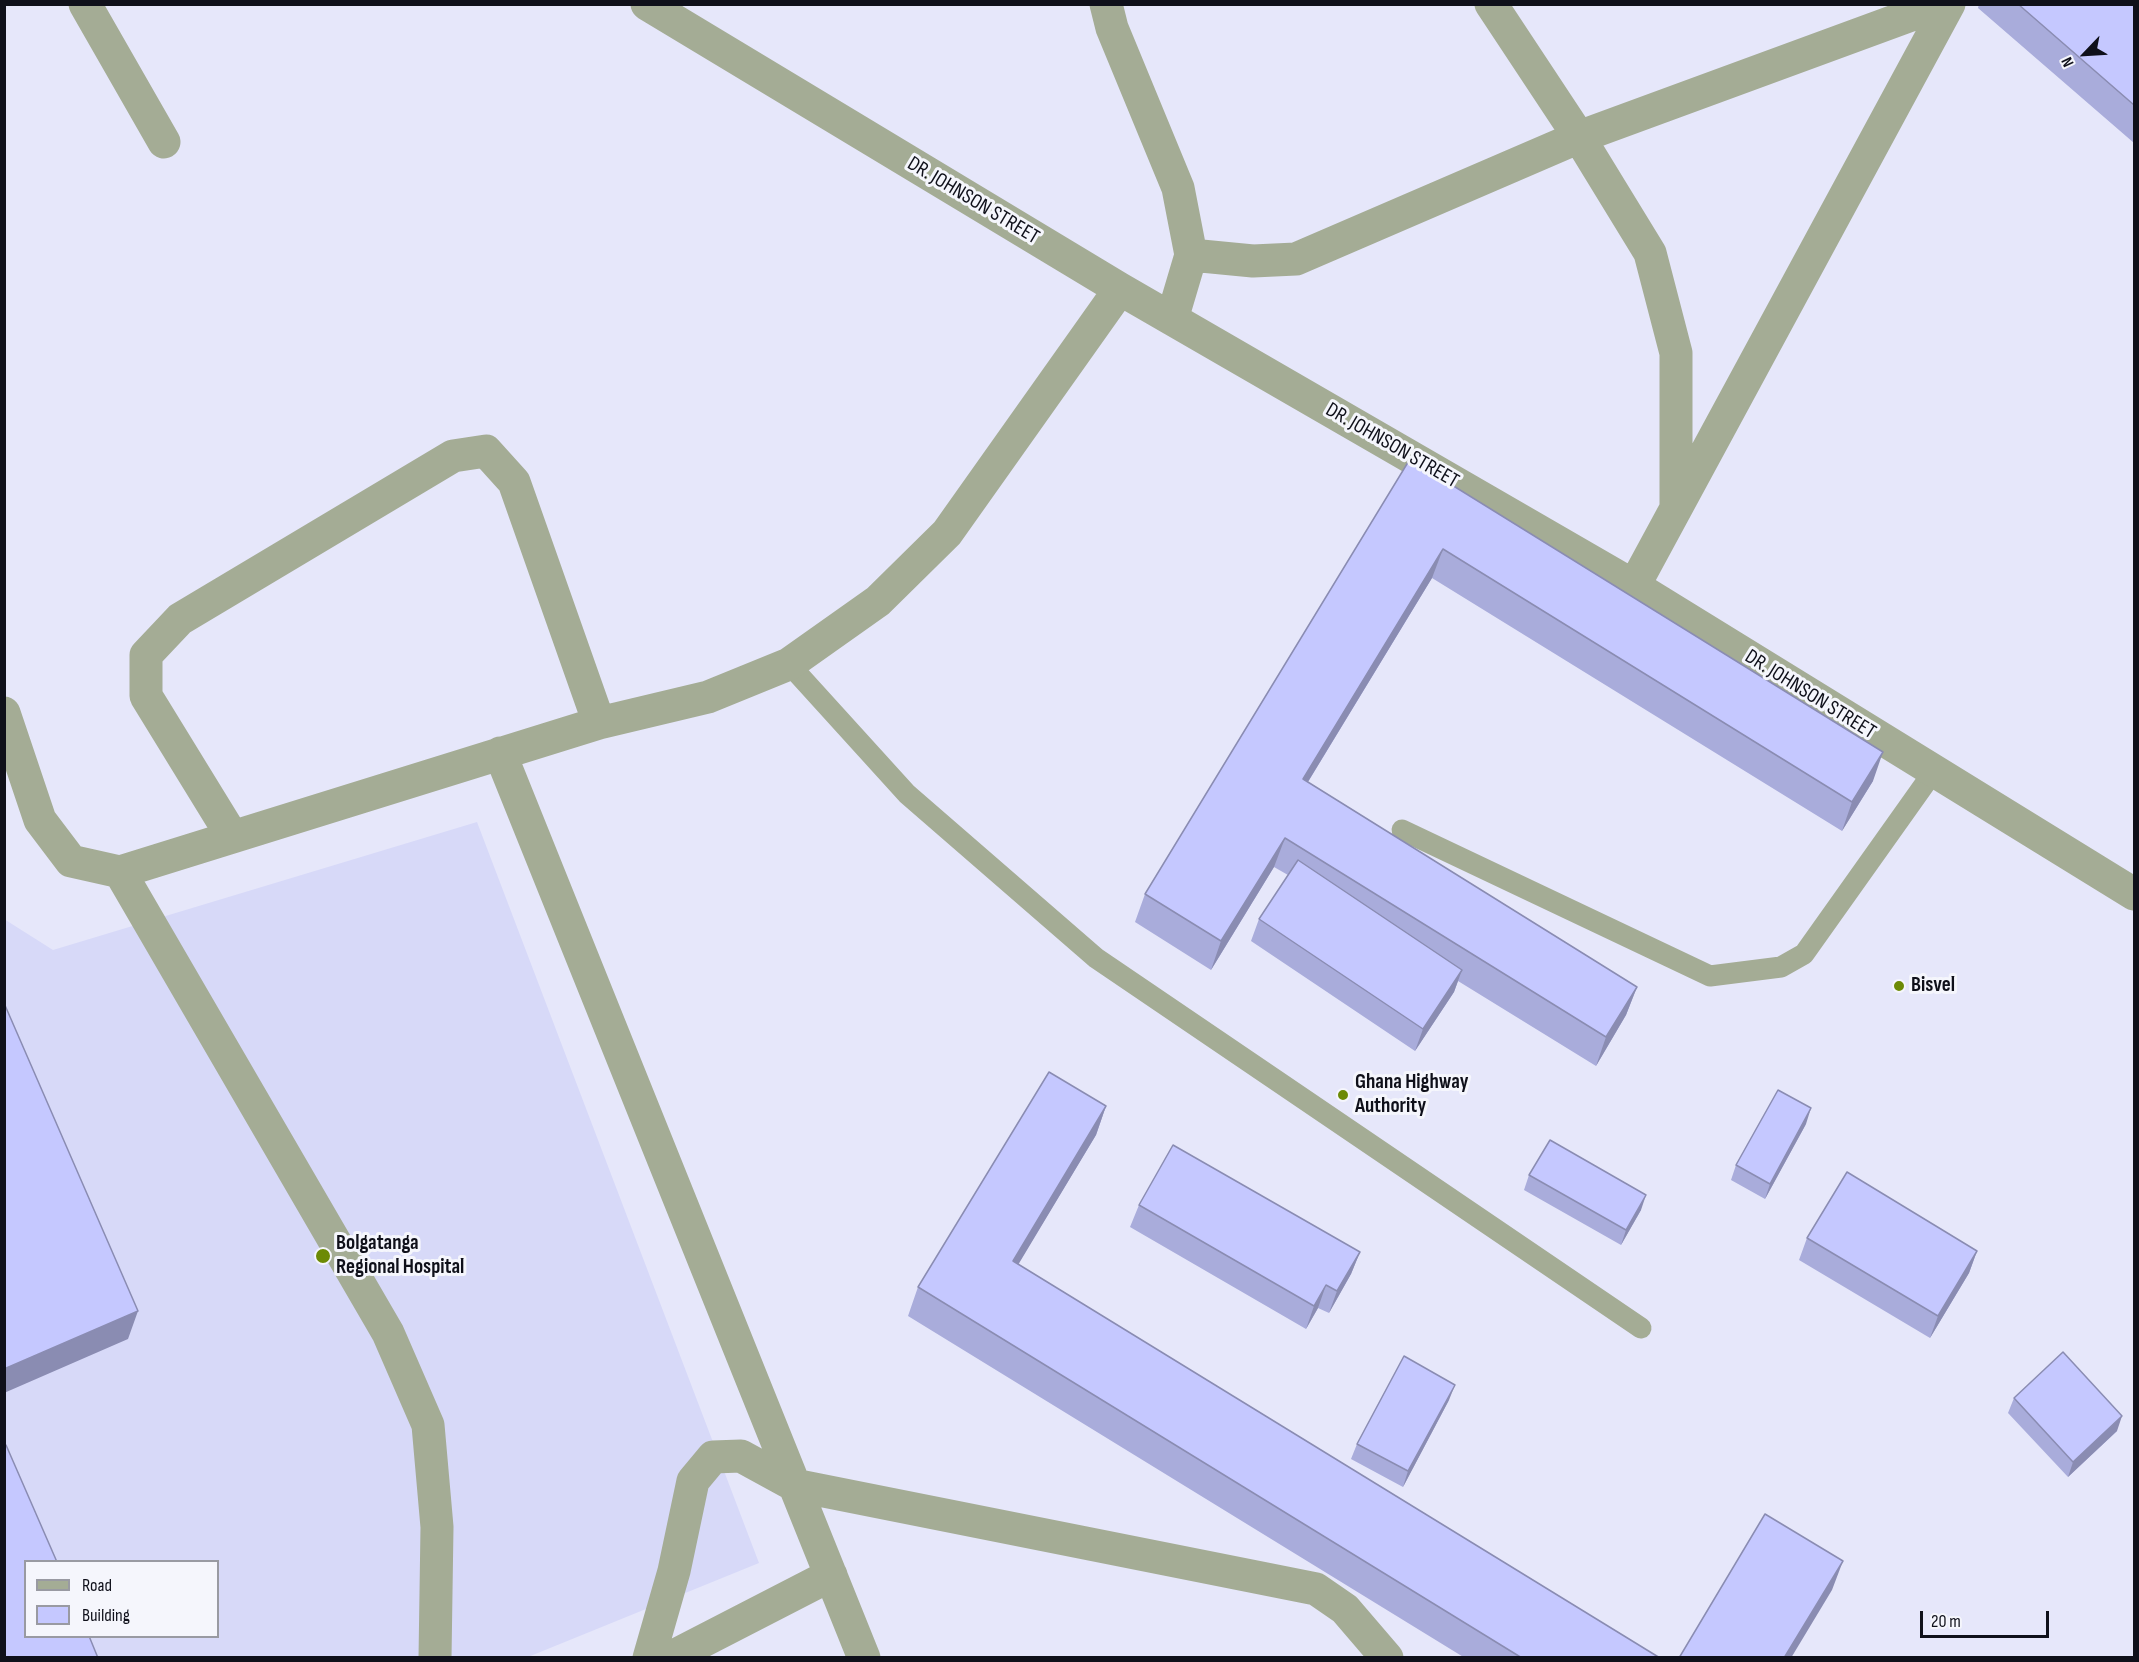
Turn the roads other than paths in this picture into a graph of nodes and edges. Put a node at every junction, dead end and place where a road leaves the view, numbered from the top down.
1 (84, 4) edge
2 (647, 4) edge
3 (1106, 4) edge
4 (1491, 4) edge
5 (1941, 4) edge
6 (1949, 4) edge
7 (1579, 136) junction
8 (165, 142) dead end
9 (1191, 255) junction
10 (1120, 289) junction
11 (1172, 319) junction
12 (1676, 509) junction
13 (1634, 586) junction
14 (789, 664) junction
15 (4, 713) edge
16 (599, 723) junction
17 (500, 753) junction
18 (1934, 771) junction
19 (1402, 830) dead end
20 (232, 836) junction
21 (120, 872) junction
22 (2134, 894) edge
23 (1641, 1328) dead end
24 (794, 1485) junction
25 (831, 1575) junction
26 (435, 1658) edge
27 (648, 1658) edge
28 (670, 1658) edge
29 (864, 1658) edge
30 (1388, 1658) edge

1 - 8 street
2 - 10 street, DR. JOHNSON STREET
3 - 9 street
4 - 7 street
5 - 7 street
6 - 12 street
7 - 9 street
7 - 12 street
9 - 11 street
10 - 11 street, DR. JOHNSON STREET
10 - 14 street
11 - 13 street, DR. JOHNSON STREET
12 - 13 street
13 - 18 street, DR. JOHNSON STREET
14 - 16 street
14 - 23 lane
15 - 21 street
16 - 17 street
16 - 20 street
17 - 20 street
17 - 24 street
18 - 19 lane
18 - 22 street, DR. JOHNSON STREET
20 - 21 street
21 - 26 street
24 - 25 street
24 - 27 street
24 - 30 street
25 - 28 street
25 - 29 street

